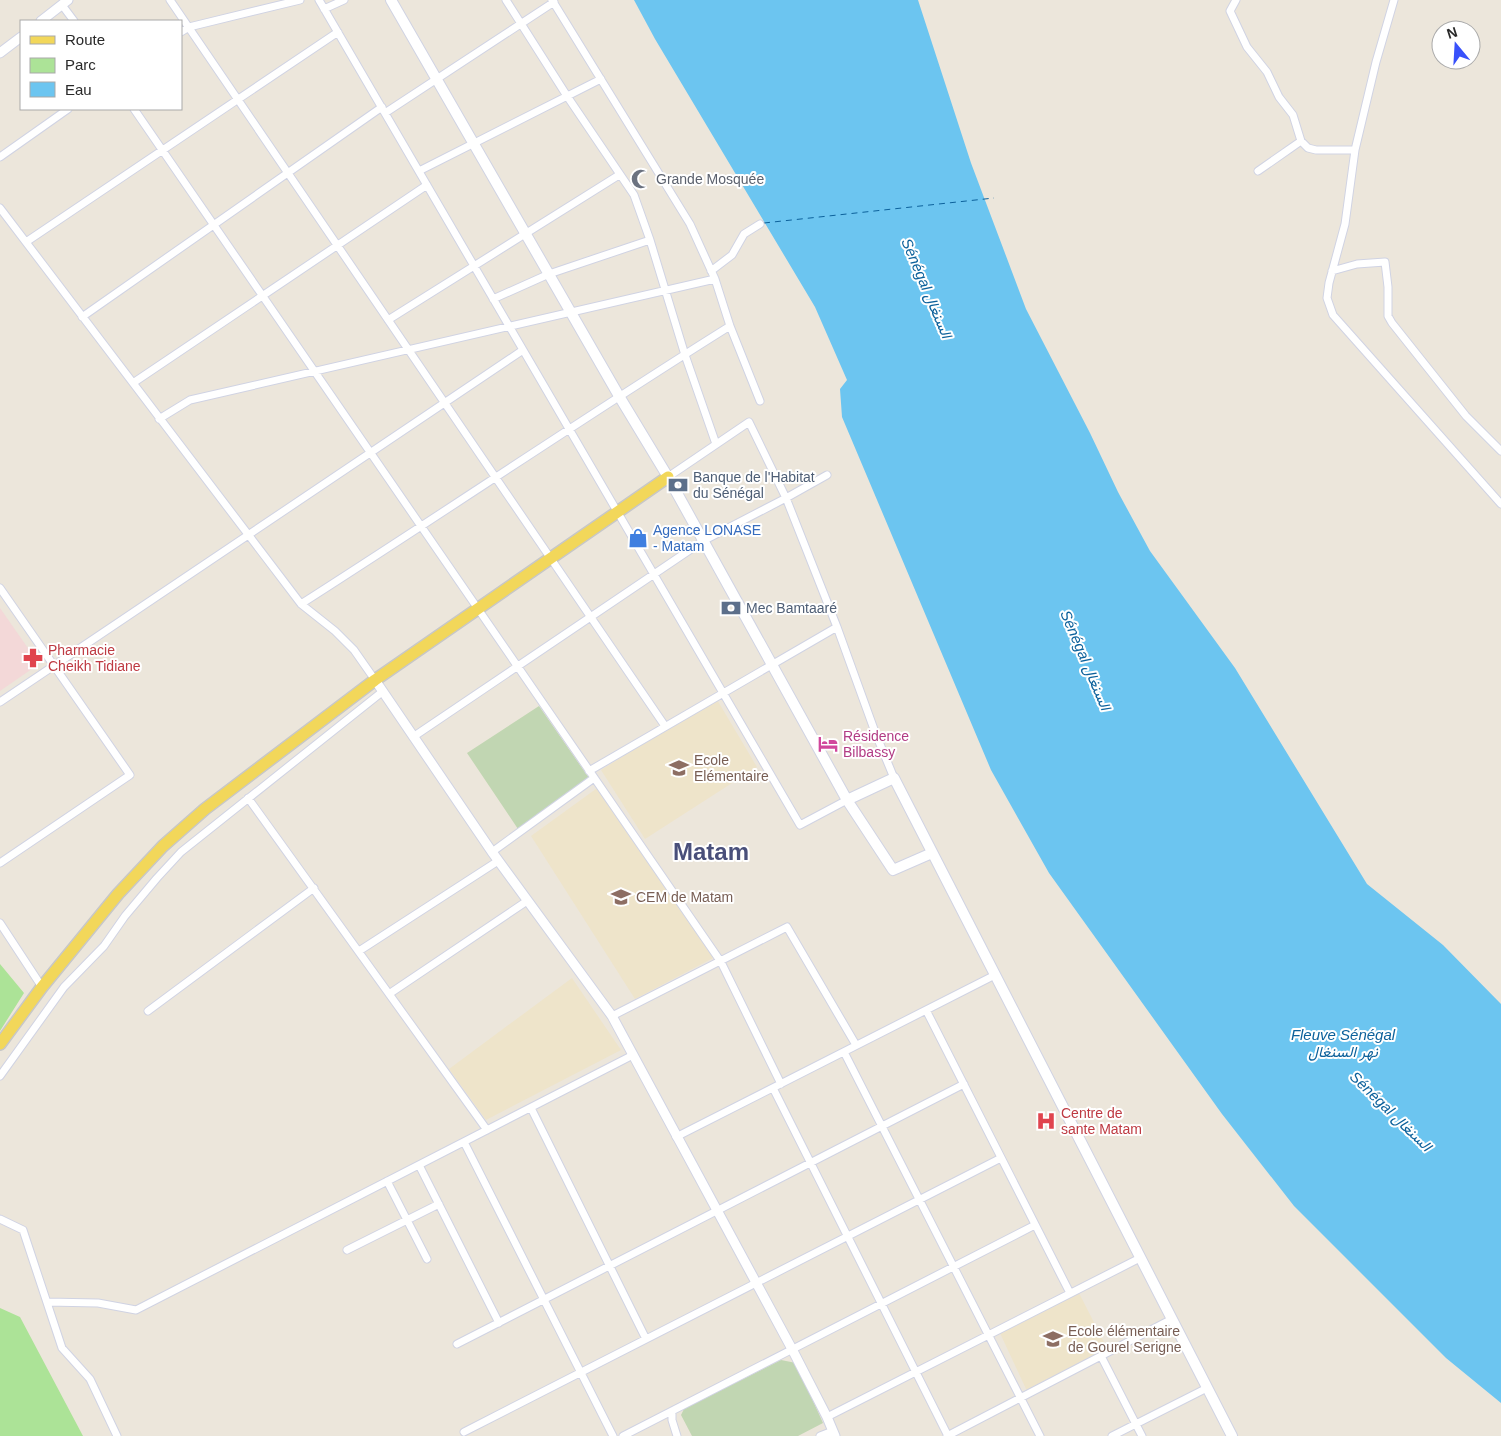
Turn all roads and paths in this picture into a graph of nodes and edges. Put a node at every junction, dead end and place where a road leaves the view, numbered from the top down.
1 (170, 0) edge
2 (300, 0) edge
3 (319, 0) edge
4 (344, 0) edge
5 (391, 0) edge
6 (506, 0) edge
7 (1236, 0) edge
8 (1394, 0) edge
9 (553, 1) edge
10 (65, 2) edge
11 (324, 9) junction
12 (42, 20) edge
13 (74, 20) edge
14 (521, 24) junction
15 (188, 27) junction
16 (182, 31) edge
17 (338, 32) junction
18 (20, 37) edge
19 (0, 53) edge
20 (601, 79) junction
21 (437, 80) junction
22 (567, 96) junction
23 (238, 100) junction
24 (67, 110) edge
25 (135, 110) edge
26 (383, 110) junction
27 (1301, 141) junction
28 (473, 143) junction
29 (1355, 150) junction
30 (163, 151) junction
31 (0, 157) edge
32 (419, 171) junction
33 (1258, 171) dead end
34 (288, 173) junction
35 (619, 175) junction
36 (427, 185) junction
37 (0, 208) edge
38 (760, 224) dead end
39 (214, 225) junction
40 (525, 233) junction
41 (650, 240) junction
42 (26, 242) junction
43 (338, 246) junction
44 (474, 265) junction
45 (711, 271) junction
46 (1332, 271) junction
47 (549, 274) junction
48 (715, 279) junction
49 (665, 291) junction
50 (263, 296) junction
51 (493, 299) junction
52 (571, 313) junction
53 (82, 317) junction
54 (388, 320) junction
55 (510, 326) junction
56 (730, 326) junction
57 (409, 350) junction
58 (523, 350) junction
59 (684, 355) junction
60 (314, 371) junction
61 (133, 383) junction
62 (619, 396) junction
63 (760, 401) dead end
64 (444, 402) junction
65 (160, 419) junction
66 (569, 429) junction
67 (716, 444) junction
68 (1501, 451) edge
69 (370, 452) junction
70 (827, 475) dead end
71 (668, 477) junction
72 (496, 478) junction
73 (786, 498) junction
74 (1501, 504) edge
75 (617, 512) junction
76 (422, 527) junction
77 (248, 535) junction
78 (703, 541) junction
79 (551, 558) junction
80 (654, 574) junction
81 (0, 588) edge
82 (302, 604) junction
83 (478, 609) junction
84 (591, 617) junction
85 (836, 626) junction
86 (771, 665) junction
87 (54, 666) junction
88 (517, 666) junction
89 (374, 680) junction
90 (382, 692) junction
91 (723, 693) junction
92 (0, 702) edge
93 (665, 726) junction
94 (413, 737) junction
95 (589, 770) junction
96 (594, 778) junction
97 (894, 778) junction
98 (248, 798) junction
99 (847, 800) junction
100 (185, 826) junction
101 (195, 840) junction
102 (492, 852) junction
103 (932, 853) junction
104 (498, 861) junction
105 (0, 863) edge
106 (314, 888) junction
107 (527, 901) junction
108 (0, 923) edge
109 (359, 951) junction
110 (721, 962) junction
111 (995, 975) junction
112 (42, 987) junction
113 (390, 994) junction
114 (926, 1010) junction
115 (148, 1011) dead end
116 (612, 1016) junction
117 (0, 1044) edge
118 (856, 1046) junction
119 (844, 1052) junction
120 (633, 1056) junction
121 (0, 1076) edge
122 (781, 1084) junction
123 (964, 1084) junction
124 (773, 1088) junction
125 (531, 1108) junction
126 (882, 1126) junction
127 (487, 1130) junction
128 (676, 1137) junction
129 (464, 1142) junction
130 (1001, 1158) junction
131 (810, 1163) junction
132 (419, 1165) junction
133 (387, 1181) junction
134 (920, 1199) junction
135 (439, 1204) junction
136 (716, 1211) junction
137 (0, 1219) edge
138 (407, 1220) junction
139 (1035, 1224) junction
140 (848, 1236) junction
141 (347, 1250) dead end
142 (1140, 1258) junction
143 (427, 1259) dead end
144 (610, 1266) junction
145 (954, 1266) junction
146 (756, 1283) junction
147 (1070, 1294) junction
148 (544, 1299) junction
149 (47, 1302) junction
150 (881, 1304) junction
151 (1172, 1319) junction
152 (499, 1322) junction
153 (989, 1335) junction
154 (646, 1339) junction
155 (457, 1344) dead end
156 (792, 1349) junction
157 (1101, 1356) junction
158 (581, 1372) junction
159 (916, 1372) junction
160 (1207, 1388) junction
161 (1021, 1398) junction
162 (672, 1411) junction
163 (827, 1417) junction
164 (1136, 1424) junction
165 (464, 1432) dead end
166 (834, 1433) edge
167 (117, 1436) edge
168 (613, 1436) edge
169 (623, 1436) edge
170 (677, 1436) edge
171 (820, 1436) edge
172 (948, 1436) edge
173 (1040, 1436) edge
174 (1112, 1436) edge
175 (1142, 1436) edge
176 (1232, 1436) edge

1 - 15 street
2 - 15 street
3 - 11 street
4 - 11 street
5 - 21 main road
6 - 14 street
7 - 27 street
8 - 29 street
9 - 14 street
9 - 20 street
10 - 12 street
10 - 13 street
11 - 17 street
14 - 21 street
14 - 22 street
15 - 16 street
15 - 23 street
17 - 23 street
17 - 26 street
18 - 19 street
20 - 22 street
20 - 45 street
21 - 26 street
21 - 28 main road
22 - 28 street
22 - 35 street
23 - 30 street
23 - 34 street
24 - 31 street
25 - 30 street
26 - 32 street
26 - 34 street
27 - 29 street
27 - 33 street
28 - 32 street
28 - 40 main road
29 - 46 street
30 - 39 street
30 - 42 street
32 - 36 street
34 - 39 street
34 - 43 street
35 - 40 street
35 - 41 street
36 - 43 street
36 - 44 street
37 - 42 street
38 - 45 street
39 - 50 street
39 - 53 street
40 - 44 street
40 - 47 main road
41 - 47 street
41 - 49 street
42 - 53 street
43 - 50 street
43 - 54 street
44 - 51 street
44 - 54 street
45 - 48 street
46 - 68 street
46 - 74 street
47 - 51 street
47 - 52 main road
48 - 49 street
48 - 56 street
49 - 52 street
49 - 59 street
50 - 60 street
50 - 61 street
51 - 55 street
52 - 55 street
52 - 62 main road
53 - 61 street
54 - 57 street
55 - 57 street
55 - 58 street
56 - 59 street
56 - 63 street
57 - 60 street
57 - 64 street
58 - 64 street
58 - 66 street
59 - 62 street
59 - 67 street
60 - 65 street
60 - 69 street
61 - 65 street
62 - 66 street
62 - 71 main road
64 - 69 street
64 - 72 street
65 - 77 street
66 - 72 street
66 - 75 street
67 - 71 street
67 - 73 street
69 - 76 street
69 - 77 street
70 - 73 street
71 - 75 main road
71 - 78 main road
72 - 76 street
72 - 79 street
73 - 78 street
73 - 85 street
75 - 79 main road
75 - 80 street
76 - 82 street
76 - 83 street
77 - 82 street
77 - 87 street
78 - 80 street
78 - 86 main road
79 - 83 main road
79 - 84 street
80 - 84 street
80 - 91 street
81 - 87 street
82 - 89 street
83 - 88 street
83 - 89 main road
84 - 88 street
84 - 93 street
85 - 86 street
85 - 97 street
86 - 91 street
86 - 99 main road
87 - 92 street
87 - 105 street
88 - 94 street
88 - 95 street
89 - 90 street
89 - 100 main road
90 - 94 street
90 - 98 street
91 - 93 street
91 - 99 street
93 - 95 street
94 - 102 street
95 - 96 street
96 - 102 street
96 - 110 street
97 - 99 main road
97 - 103 main road
98 - 101 street
98 - 106 street
99 - 103 main road
100 - 101 street
100 - 112 main road
101 - 121 street
102 - 104 street
103 - 111 main road
104 - 107 street
104 - 109 street
106 - 109 street
106 - 115 street
107 - 113 street
107 - 116 street
108 - 112 street
109 - 113 street
110 - 116 street
110 - 118 street
110 - 122 street
111 - 114 street
111 - 142 main road
112 - 117 main road
113 - 127 street
114 - 118 street
114 - 123 street
116 - 120 street
118 - 119 street
119 - 122 street
119 - 126 street
120 - 125 street
120 - 128 street
122 - 124 street
123 - 126 street
123 - 130 street
124 - 128 street
124 - 131 street
125 - 127 street
125 - 144 street
126 - 131 street
126 - 134 street
127 - 129 street
128 - 136 street
129 - 132 street
129 - 148 street
130 - 134 street
130 - 139 street
131 - 136 street
131 - 140 street
132 - 133 street
132 - 135 street
133 - 138 street
133 - 149 street
134 - 140 street
134 - 145 street
135 - 138 street
135 - 152 street
136 - 144 street
136 - 146 street
137 - 149 street
138 - 141 street
138 - 143 street
139 - 145 street
139 - 147 street
140 - 146 street
140 - 150 street
142 - 147 street
142 - 151 main road
144 - 148 street
144 - 154 street
145 - 150 street
145 - 153 street
146 - 154 street
146 - 156 street
147 - 153 street
148 - 152 street
148 - 158 street
149 - 167 street
150 - 156 street
150 - 159 street
151 - 157 street
151 - 160 main road
152 - 155 street
153 - 159 street
153 - 161 street
154 - 158 street
156 - 162 street
156 - 163 street
157 - 161 street
157 - 164 street
158 - 165 street
158 - 168 street
159 - 163 street
159 - 172 street
160 - 164 street
160 - 176 main road
161 - 172 street
161 - 173 street
162 - 169 street
162 - 170 street
163 - 166 street
164 - 174 street
164 - 175 street
166 - 171 street

